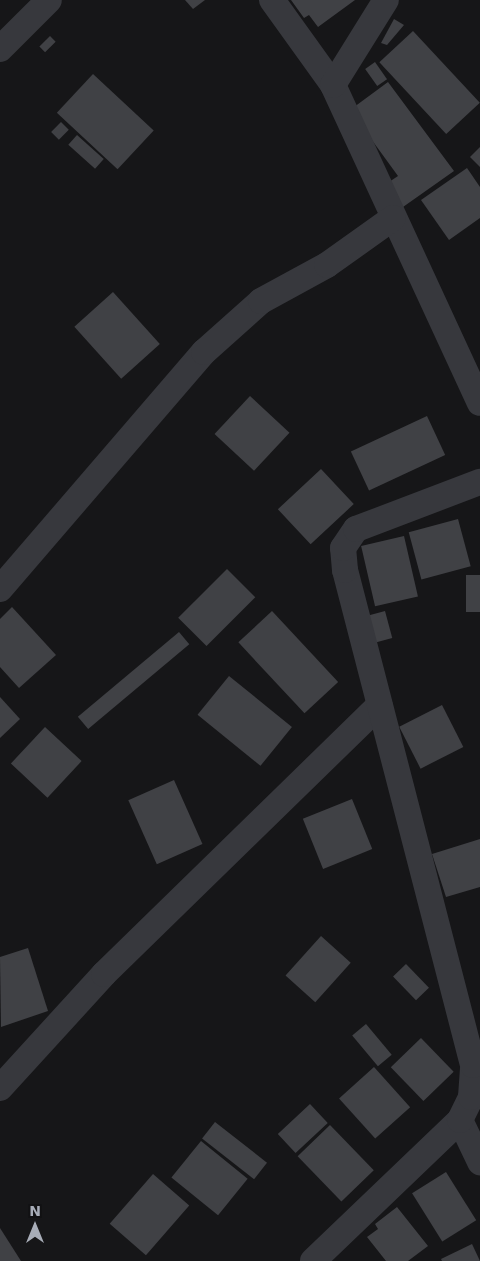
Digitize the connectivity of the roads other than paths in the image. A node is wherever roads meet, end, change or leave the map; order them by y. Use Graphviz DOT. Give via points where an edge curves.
graph roads {
  1 [pos="49,0"];
  2 [pos="272,0"];
  3 [pos="386,0"];
  4 [pos="0,49"];
  5 [pos="333,85"];
  6 [pos="393,218"];
  7 [pos="477,383"];
  8 [pos="480,482"];
  9 [pos="0,589"];
  10 [pos="380,705"];
  11 [pos="0,1088"];
  12 [pos="460,1120"];
  13 [pos="480,1162"];
  14 [pos="312,1261"];
  1 -- 4 [label="street"];
  2 -- 5 [label="street"];
  3 -- 5 [label="street"];
  5 -- 6 [label="street"];
  6 -- 7 [label="street"];
  6 -- 9 [label="street" via="327,265 261,301 204,352"];
  8 -- 10 [label="street" via="356,529 343,548"];
  10 -- 11 [label="street" via="104,974"];
  10 -- 12 [label="street" via="473,1064 471,1096"];
  12 -- 13 [label="street"];
  12 -- 14 [label="street"];
}
